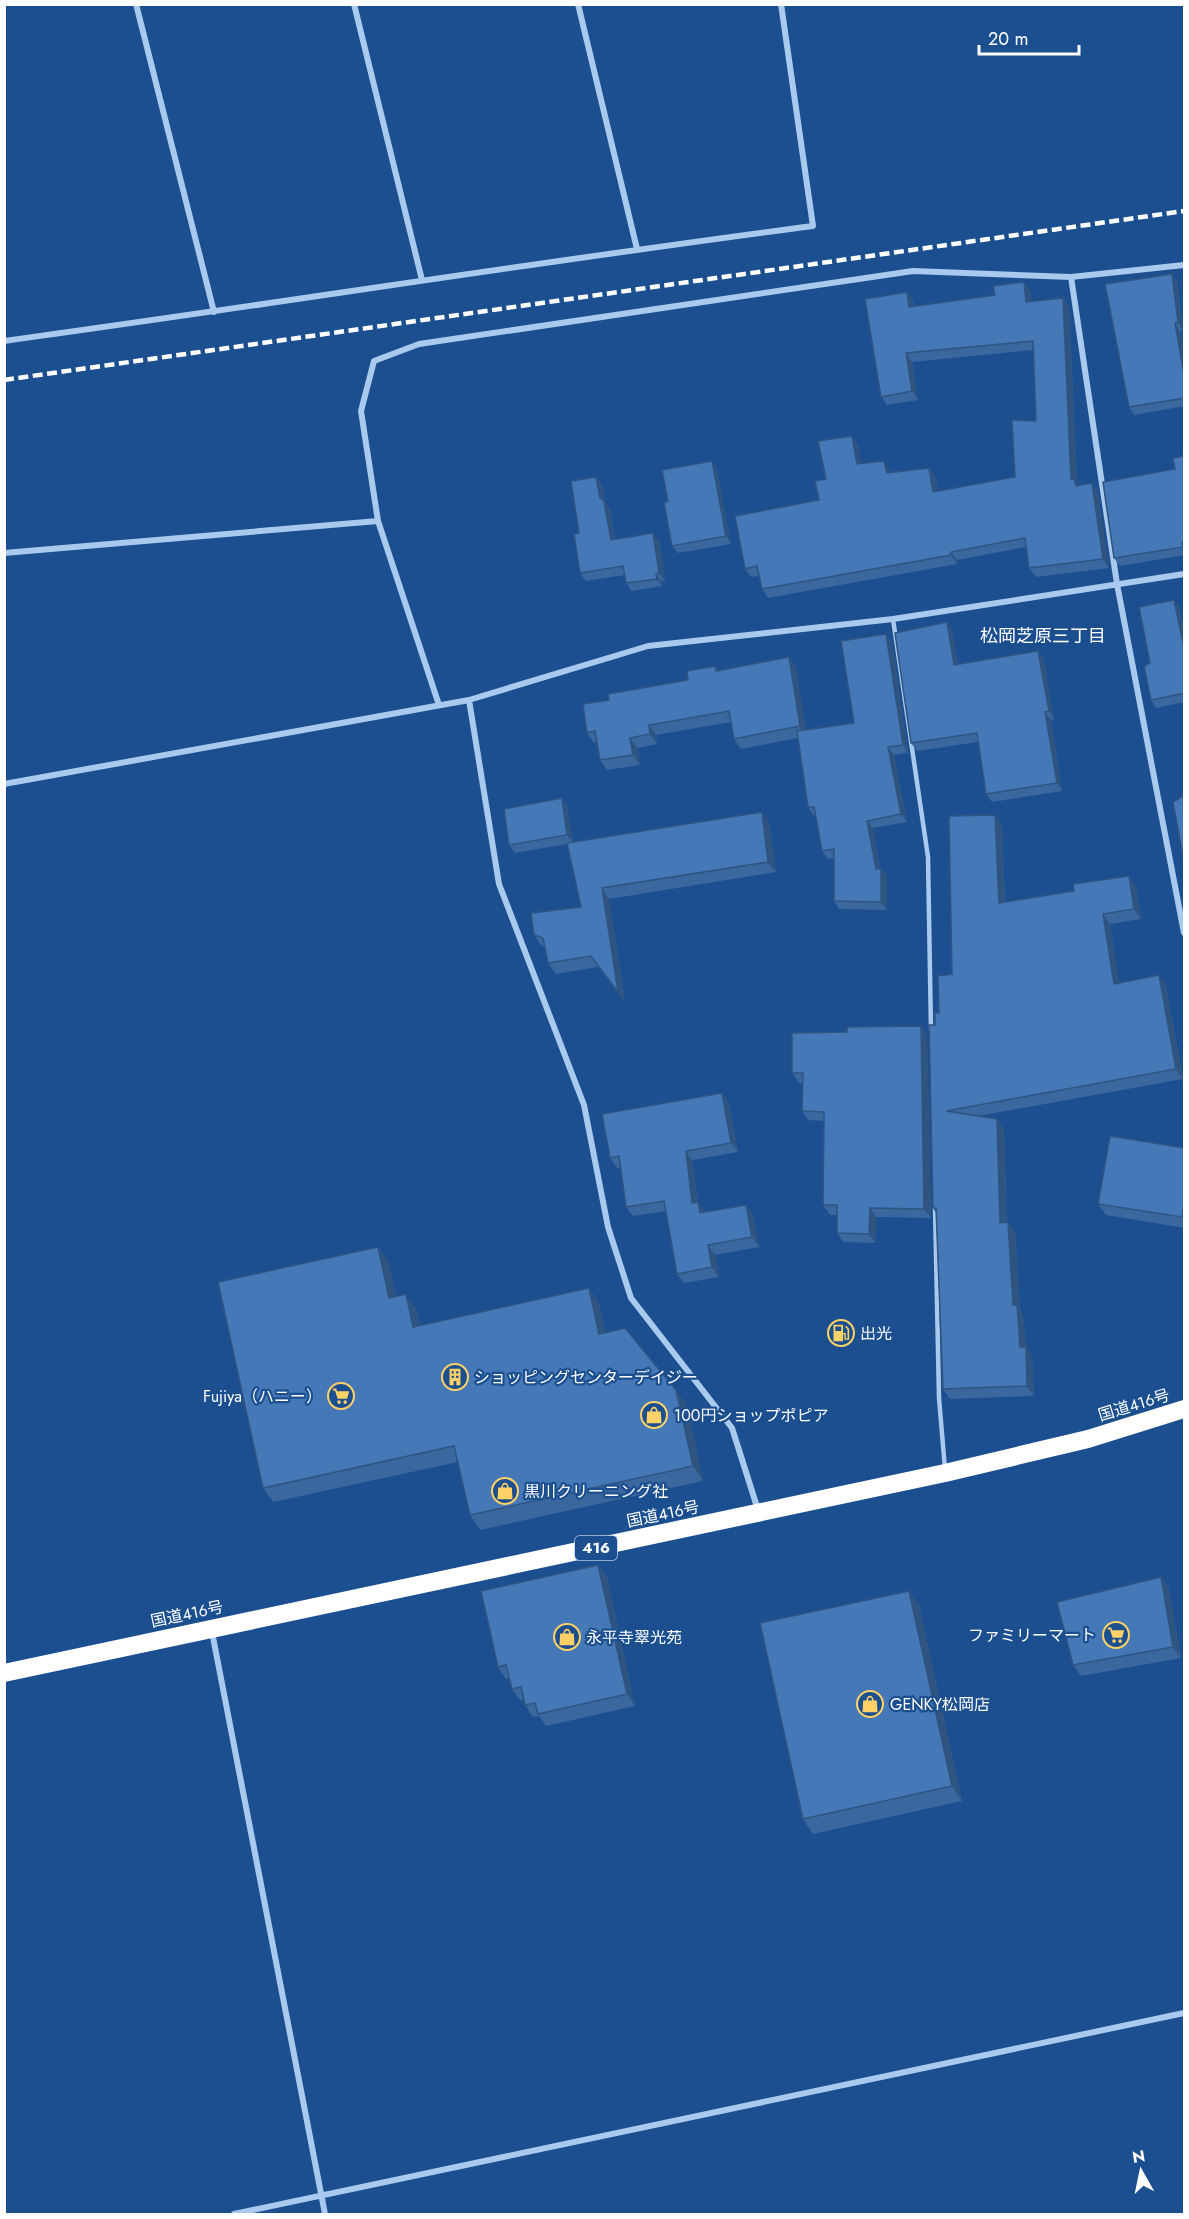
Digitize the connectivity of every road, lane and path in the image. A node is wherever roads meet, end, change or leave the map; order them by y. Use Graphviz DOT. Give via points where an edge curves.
graph roads {
  1 [pos="136,4"];
  2 [pos="354,4"];
  3 [pos="578,4"];
  4 [pos="781,4"];
  5 [pos="637,249"];
  6 [pos="1185,265"];
  7 [pos="1071,277"];
  8 [pos="422,280"];
  9 [pos="214,312"];
  10 [pos="4,341"];
  11 [pos="378,521"];
  12 [pos="4,553"];
  13 [pos="1185,574"];
  14 [pos="1118,584"];
  15 [pos="893,619"];
  16 [pos="469,700"];
  17 [pos="439,705"];
  18 [pos="4,784"];
  19 [pos="1185,933"];
  20 [pos="932,1042"];
  21 [pos="934,1195"];
  22 [pos="1185,1409"];
  23 [pos="945,1473"];
  24 [pos="759,1514"];
  25 [pos="211,1629"];
  26 [pos="4,1673"];
  27 [pos="1185,2013"];
  28 [pos="321,2196"];
  29 [pos="234,2214"];
  30 [pos="326,2214"];
  1 -- 9 [label="street"];
  2 -- 8 [label="street"];
  3 -- 5 [label="street"];
  4 -- 5 [label="street" via="813,226"];
  5 -- 8 [label="street"];
  6 -- 7 [label="street"];
  7 -- 11 [label="street" via="913,271 419,344 374,361 361,411"];
  7 -- 14 [label="street"];
  8 -- 9 [label="street"];
  9 -- 10 [label="street"];
  11 -- 12 [label="street"];
  11 -- 17 [label="street"];
  13 -- 14 [label="street"];
  14 -- 15 [label="street"];
  14 -- 19 [label="street"];
  15 -- 16 [label="street" via="648,646"];
  15 -- 20 [label="lane" via="928,857"];
  16 -- 17 [label="street"];
  16 -- 24 [label="street" via="499,884 584,1105 608,1227 631,1298 732,1428"];
  17 -- 18 [label="street"];
  21 -- 23 [label="lane" via="939,1398"];
  22 -- 23 [label="highway, 国道416号 / 416" via="1088,1439"];
  23 -- 24 [label="highway, 国道416号 / 416"];
  24 -- 25 [label="highway, 国道416号 / 416"];
  25 -- 26 [label="highway, 国道416号 / 416"];
  25 -- 28 [label="street"];
  27 -- 28 [label="street"];
  28 -- 29 [label="street"];
  28 -- 30 [label="street"];
}
